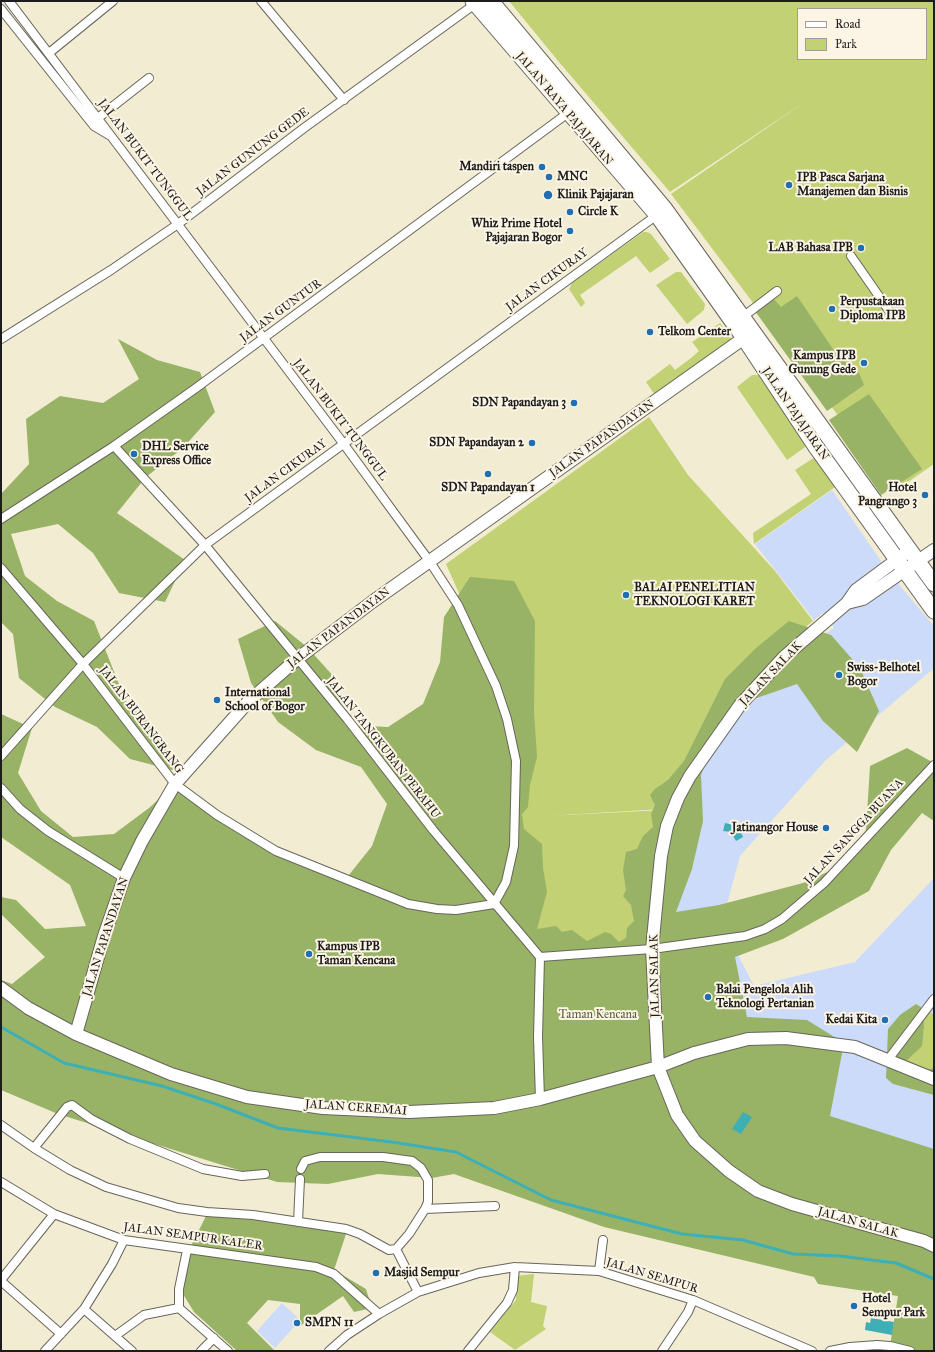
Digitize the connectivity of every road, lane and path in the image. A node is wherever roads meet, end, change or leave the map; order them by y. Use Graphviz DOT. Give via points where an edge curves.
graph roads {
  1 [pos="9,1"];
  2 [pos="113,1"];
  3 [pos="261,1"];
  4 [pos="491,1"];
  5 [pos="474,3"];
  6 [pos="1,9"];
  7 [pos="49,53"];
  8 [pos="149,78"];
  9 [pos="344,100"];
  10 [pos="568,113"];
  11 [pos="98,118"];
  12 [pos="111,136"];
  13 [pos="661,212"];
  14 [pos="178,224"];
  15 [pos="851,256"];
  16 [pos="777,291"];
  17 [pos="892,315"];
  18 [pos="744,316"];
  19 [pos="744,338"];
  20 [pos="1,339"];
  21 [pos="264,339"];
  22 [pos="343,443"];
  23 [pos="114,446"];
  24 [pos="1,519"];
  25 [pos="205,545"];
  26 [pos="934,550"];
  27 [pos="913,555"];
  28 [pos="430,562"];
  29 [pos="900,565"];
  30 [pos="1,568"];
  31 [pos="934,584"];
  32 [pos="934,611"];
  33 [pos="297,659"];
  34 [pos="83,664"];
  35 [pos="1,756"];
  36 [pos="934,765"];
  37 [pos="175,784"];
  38 [pos="1,788"];
  39 [pos="124,878"];
  40 [pos="494,904"];
  41 [pos="652,949"];
  42 [pos="540,957"];
  43 [pos="1,988"];
  44 [pos="934,998"];
  45 [pos="931,1008"];
  46 [pos="76,1034"];
  47 [pos="888,1061"];
  48 [pos="658,1067"];
  49 [pos="934,1079"];
  50 [pos="540,1100"];
  51 [pos="1,1125"];
  52 [pos="34,1148"];
  53 [pos="301,1169"];
  54 [pos="265,1174"];
  55 [pos="300,1179"];
  56 [pos="1,1182"];
  57 [pos="495,1206"];
  58 [pos="425,1210"];
  59 [pos="54,1214"];
  60 [pos="298,1222"];
  61 [pos="124,1240"];
  62 [pos="603,1240"];
  63 [pos="934,1246"];
  64 [pos="396,1249"];
  65 [pos="187,1250"];
  66 [pos="515,1267"];
  67 [pos="599,1271"];
  68 [pos="4,1272"];
  69 [pos="1,1281"];
  70 [pos="418,1292"];
  71 [pos="693,1300"];
  72 [pos="179,1308"];
  73 [pos="84,1309"];
  74 [pos="379,1314"];
  75 [pos="61,1334"];
  76 [pos="115,1336"];
  77 [pos="214,1338"];
  78 [pos="45,1351"];
  79 [pos="132,1351"];
  80 [pos="201,1351"];
  81 [pos="228,1351"];
  82 [pos="329,1351"];
  83 [pos="468,1351"];
  84 [pos="662,1351"];
  85 [pos="812,1351"];
  86 [pos="830,1351"];
  87 [pos="910,1351"];
  1 -- 7 [label="street, JALAN BUKIT TUNGGUL"];
  2 -- 7 [label="street"];
  3 -- 9 [label="street"];
  4 -- 13 [label="highway, JALAN RAYA PAJAJARAN"];
  5 -- 9 [label="street, JALAN GUNUNG GEDE"];
  5 -- 10 [label="highway, JALAN RAYA PAJAJARAN"];
  6 -- 12 [label="street" via="94,126"];
  7 -- 11 [label="street, JALAN BUKIT TUNGGUL"];
  8 -- 11 [label="street"];
  9 -- 14 [label="street, JALAN GUNUNG GEDE"];
  10 -- 13 [label="highway, JALAN RAYA PAJAJARAN"];
  10 -- 21 [label="street, JALAN GUNTUR"];
  11 -- 12 [label="street, JALAN BUKIT TUNGGUL"];
  12 -- 14 [label="street, JALAN BUKIT TUNGGUL"];
  13 -- 18 [label="highway, JALAN PAJAJARAN"];
  13 -- 19 [label="highway, JALAN PAJAJARAN"];
  13 -- 22 [label="street, JALAN CIKURAY"];
  14 -- 20 [label="street, JALAN GUNUNG GEDE" via="111,270"];
  14 -- 21 [label="street, JALAN BUKIT TUNGGUL"];
  15 -- 17 [label="street"];
  16 -- 18 [label="street"];
  18 -- 27 [label="highway, JALAN PAJAJARAN"];
  19 -- 28 [label="street, JALAN PAPANDAYAN"];
  19 -- 29 [label="highway, JALAN PAJAJARAN" via="816,447"];
  21 -- 22 [label="street, JALAN BUKIT TUNGGUL"];
  21 -- 23 [label="street, JALAN GUNTUR"];
  22 -- 25 [label="street, JALAN CIKURAY"];
  22 -- 28 [label="street, JALAN BUKIT TUNGGUL"];
  23 -- 24 [label="street, JALAN GUNTUR"];
  23 -- 25 [label="street, JALAN TANGKUBAN PERAHU"];
  25 -- 33 [label="street, JALAN TANGKUBAN PERAHU"];
  25 -- 34 [label="street, JALAN CIKURAY"];
  26 -- 27 [label="street, JALAN SALAK"];
  27 -- 29 [label="street, JALAN SALAK"];
  27 -- 31 [label="highway, JALAN PAJAJARAN"];
  28 -- 33 [label="street, JALAN PAPANDAYAN"];
  28 -- 40 [label="street, JALAN BUKIT TUNGGUL" via="458,605 496,686 507,719 516,761 514,846 506,882"];
  29 -- 32 [label="highway, JALAN PAJAJARAN"];
  29 -- 41 [label="street, JALAN SALAK" via="863,599 846,603 784,657 740,705 690,776 678,798 661,856"];
  30 -- 34 [label="street, JALAN BURANGRANG"];
  33 -- 37 [label="street, JALAN PAPANDAYAN" via="248,702"];
  33 -- 40 [label="street, JALAN TANGKUBAN PERAHU"];
  34 -- 35 [label="street, JALAN CIKURAY"];
  34 -- 37 [label="street, JALAN BURANGRANG"];
  36 -- 41 [label="street, JALAN SANGGA BUANA" via="824,883 782,919 765,930 745,936"];
  37 -- 39 [label="street, JALAN PAPANDAYAN"];
  37 -- 40 [label="street, JALAN BURANGRANG" via="276,852 408,904 456,910"];
  38 -- 39 [label="street" via="20,810 48,831"];
  39 -- 46 [label="street, JALAN PAPANDAYAN" via="104,936"];
  40 -- 42 [label="street, JALAN TANGKUBAN PERAHU"];
  41 -- 42 [label="street, JALAN SANGGA BUANA"];
  41 -- 48 [label="street, JALAN SALAK"];
  42 -- 50 [label="street"];
  43 -- 46 [label="street, JALAN CEREMAI" via="28,1008"];
  44 -- 45 [label="street"];
  45 -- 47 [label="street"];
  46 -- 50 [label="street, JALAN CEREMAI" via="171,1074 247,1097 323,1108 409,1112 494,1108"];
  47 -- 48 [label="street, JALAN CEREMAI" via="855,1047 786,1038 741,1041 694,1053"];
  47 -- 49 [label="street, JALAN CEREMAI"];
  48 -- 50 [label="street, JALAN CEREMAI"];
  48 -- 63 [label="street, JALAN SALAK" via="677,1115 695,1141 729,1171 758,1191 792,1204"];
  51 -- 52 [label="street"];
  52 -- 54 [label="street" via="67,1107 72,1105 91,1119 130,1139 203,1169 242,1176"];
  52 -- 60 [label="street" via="70,1170 106,1187 146,1200 178,1208"];
  53 -- 58 [label="street" via="305,1161 320,1157 383,1157 412,1161 421,1168 428,1180 428,1202"];
  55 -- 60 [label="street"];
  56 -- 59 [label="street, JALAN SEMPUR KALER"];
  57 -- 58 [label="street"];
  58 -- 64 [label="street"];
  59 -- 61 [label="street, JALAN SEMPUR KALER"];
  59 -- 68 [label="street"];
  60 -- 64 [label="street" via="346,1229 390,1250"];
  61 -- 65 [label="street, JALAN SEMPUR KALER"];
  61 -- 73 [label="street"];
  62 -- 67 [label="street"];
  64 -- 70 [label="street"];
  65 -- 72 [label="street" via="179,1289"];
  65 -- 74 [label="street, JALAN SEMPUR KALER" via="316,1267 334,1274"];
  66 -- 67 [label="street, JALAN SEMPUR"];
  66 -- 70 [label="street, JALAN SEMPUR" via="480,1273"];
  66 -- 83 [label="street" via="513,1290 507,1303"];
  67 -- 71 [label="street, JALAN SEMPUR"];
  68 -- 69 [label="street"];
  69 -- 75 [label="street"];
  70 -- 74 [label="street, JALAN SEMPUR"];
  71 -- 84 [label="street"];
  71 -- 85 [label="street, JALAN SEMPUR"];
  72 -- 76 [label="street" via="144,1315"];
  72 -- 77 [label="street"];
  73 -- 75 [label="street"];
  73 -- 76 [label="street"];
  74 -- 82 [label="street, JALAN SEMPUR"];
  75 -- 78 [label="street"];
  76 -- 79 [label="street"];
  77 -- 80 [label="street"];
  77 -- 81 [label="street"];
  86 -- 87 [label="street" via="850,1347 890,1346"];
}
